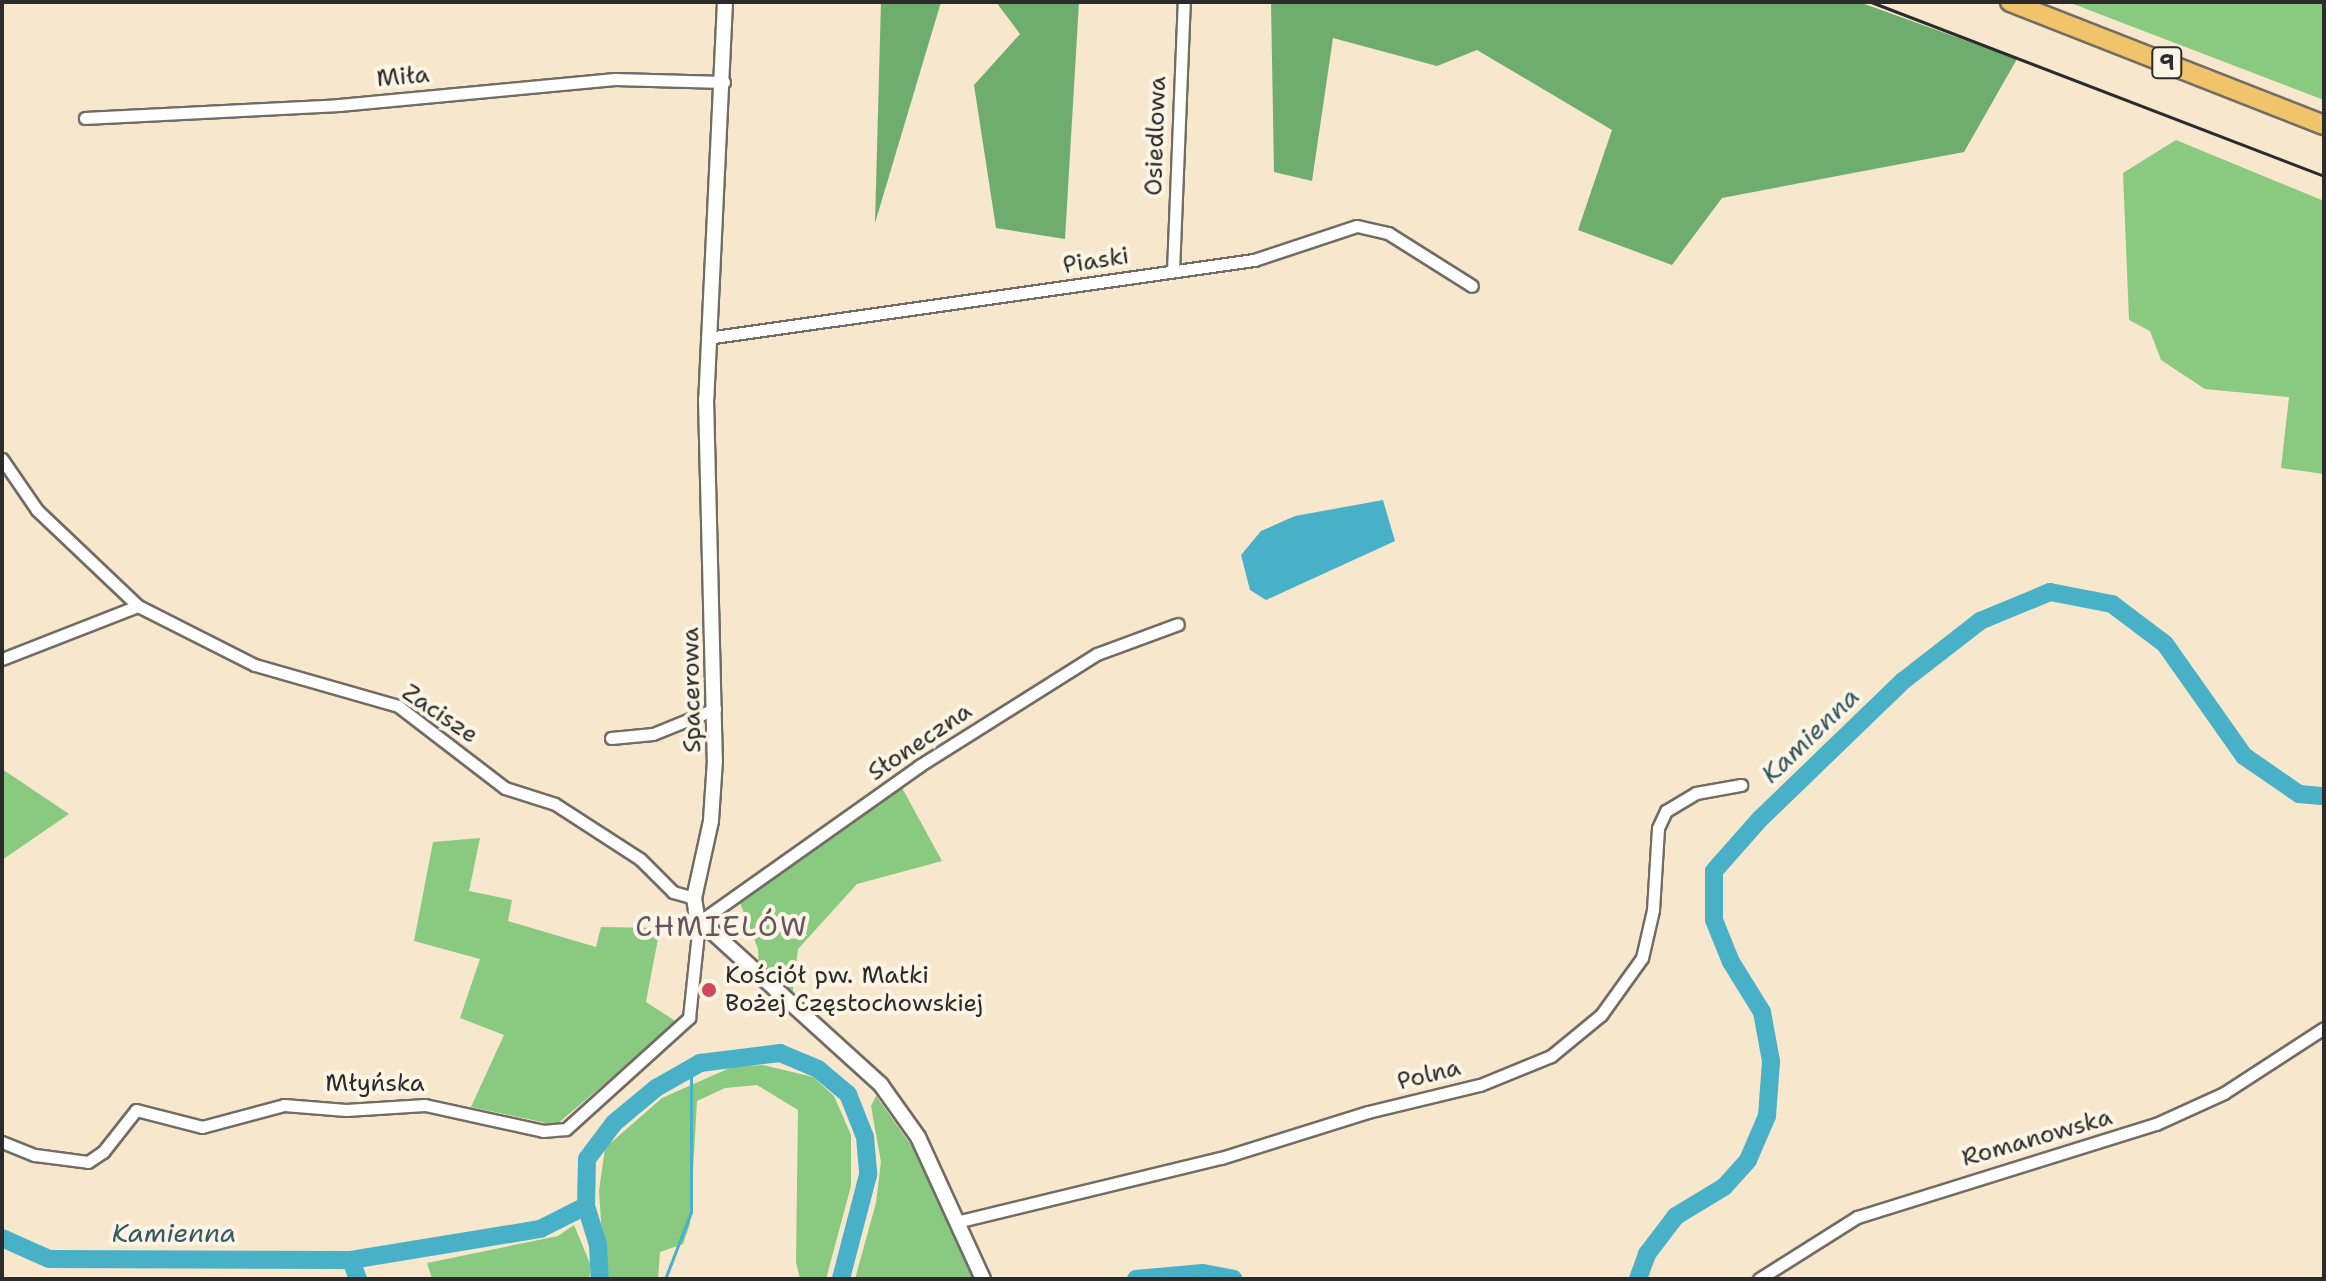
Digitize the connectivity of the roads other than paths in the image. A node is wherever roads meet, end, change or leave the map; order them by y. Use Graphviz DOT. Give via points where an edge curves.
graph roads {
  1 [pos="725,2"];
  2 [pos="1184,2"];
  3 [pos="2010,2"];
  4 [pos="724,82"];
  5 [pos="85,118"];
  6 [pos="2324,125"];
  7 [pos="1173,271"];
  8 [pos="1472,286"];
  9 [pos="707,338"];
  10 [pos="2,459"];
  11 [pos="138,606"];
  12 [pos="1178,624"];
  13 [pos="2,659"];
  14 [pos="715,709"];
  15 [pos="611,738"];
  16 [pos="1741,785"];
  17 [pos="694,898"];
  18 [pos="699,923"];
  19 [pos="2324,1028"];
  20 [pos="2,1142"];
  21 [pos="960,1221"];
  22 [pos="981,1274"];
  23 [pos="1759,1279"];
  1 -- 4 [label="street, Spacerowa"];
  2 -- 7 [label="street, Osiedlowa"];
  3 -- 6 [label="main road, 9"];
  4 -- 5 [label="street, Miła" via="615,79 339,105"];
  4 -- 9 [label="street, Spacerowa"];
  7 -- 8 [label="street, Piaski" via="1254,260 1322,236 1371,227"];
  7 -- 9 [label="street, Piaski"];
  9 -- 14 [label="street, Spacerowa"];
  10 -- 11 [label="street, Zacisze" via="52,526"];
  11 -- 13 [label="street"];
  11 -- 17 [label="street, Zacisze" via="255,665 398,706 505,788 555,804 640,859 673,892"];
  12 -- 18 [label="street, Słoneczna" via="1097,654 919,766"];
  14 -- 15 [label="street" via="653,734"];
  14 -- 17 [label="street, Spacerowa" via="711,821"];
  16 -- 21 [label="street, Polna" via="1696,793 1666,811 1658,828 1653,910 1642,958 1601,1015 1551,1056 1480,1085 1353,1116 1221,1158"];
  17 -- 18 [label="street, Spacerowa"];
  18 -- 20 [label="street, Młyńska" via="689,1018 566,1129 543,1131 425,1105 346,1110 284,1105 202,1127 136,1110 103,1152 88,1162 35,1155"];
  18 -- 21 [label="street" via="881,1085 918,1137"];
  19 -- 23 [label="street, Romanowska" via="2224,1093 2188,1110 2096,1146 1857,1217"];
  21 -- 22 [label="street"];
}
